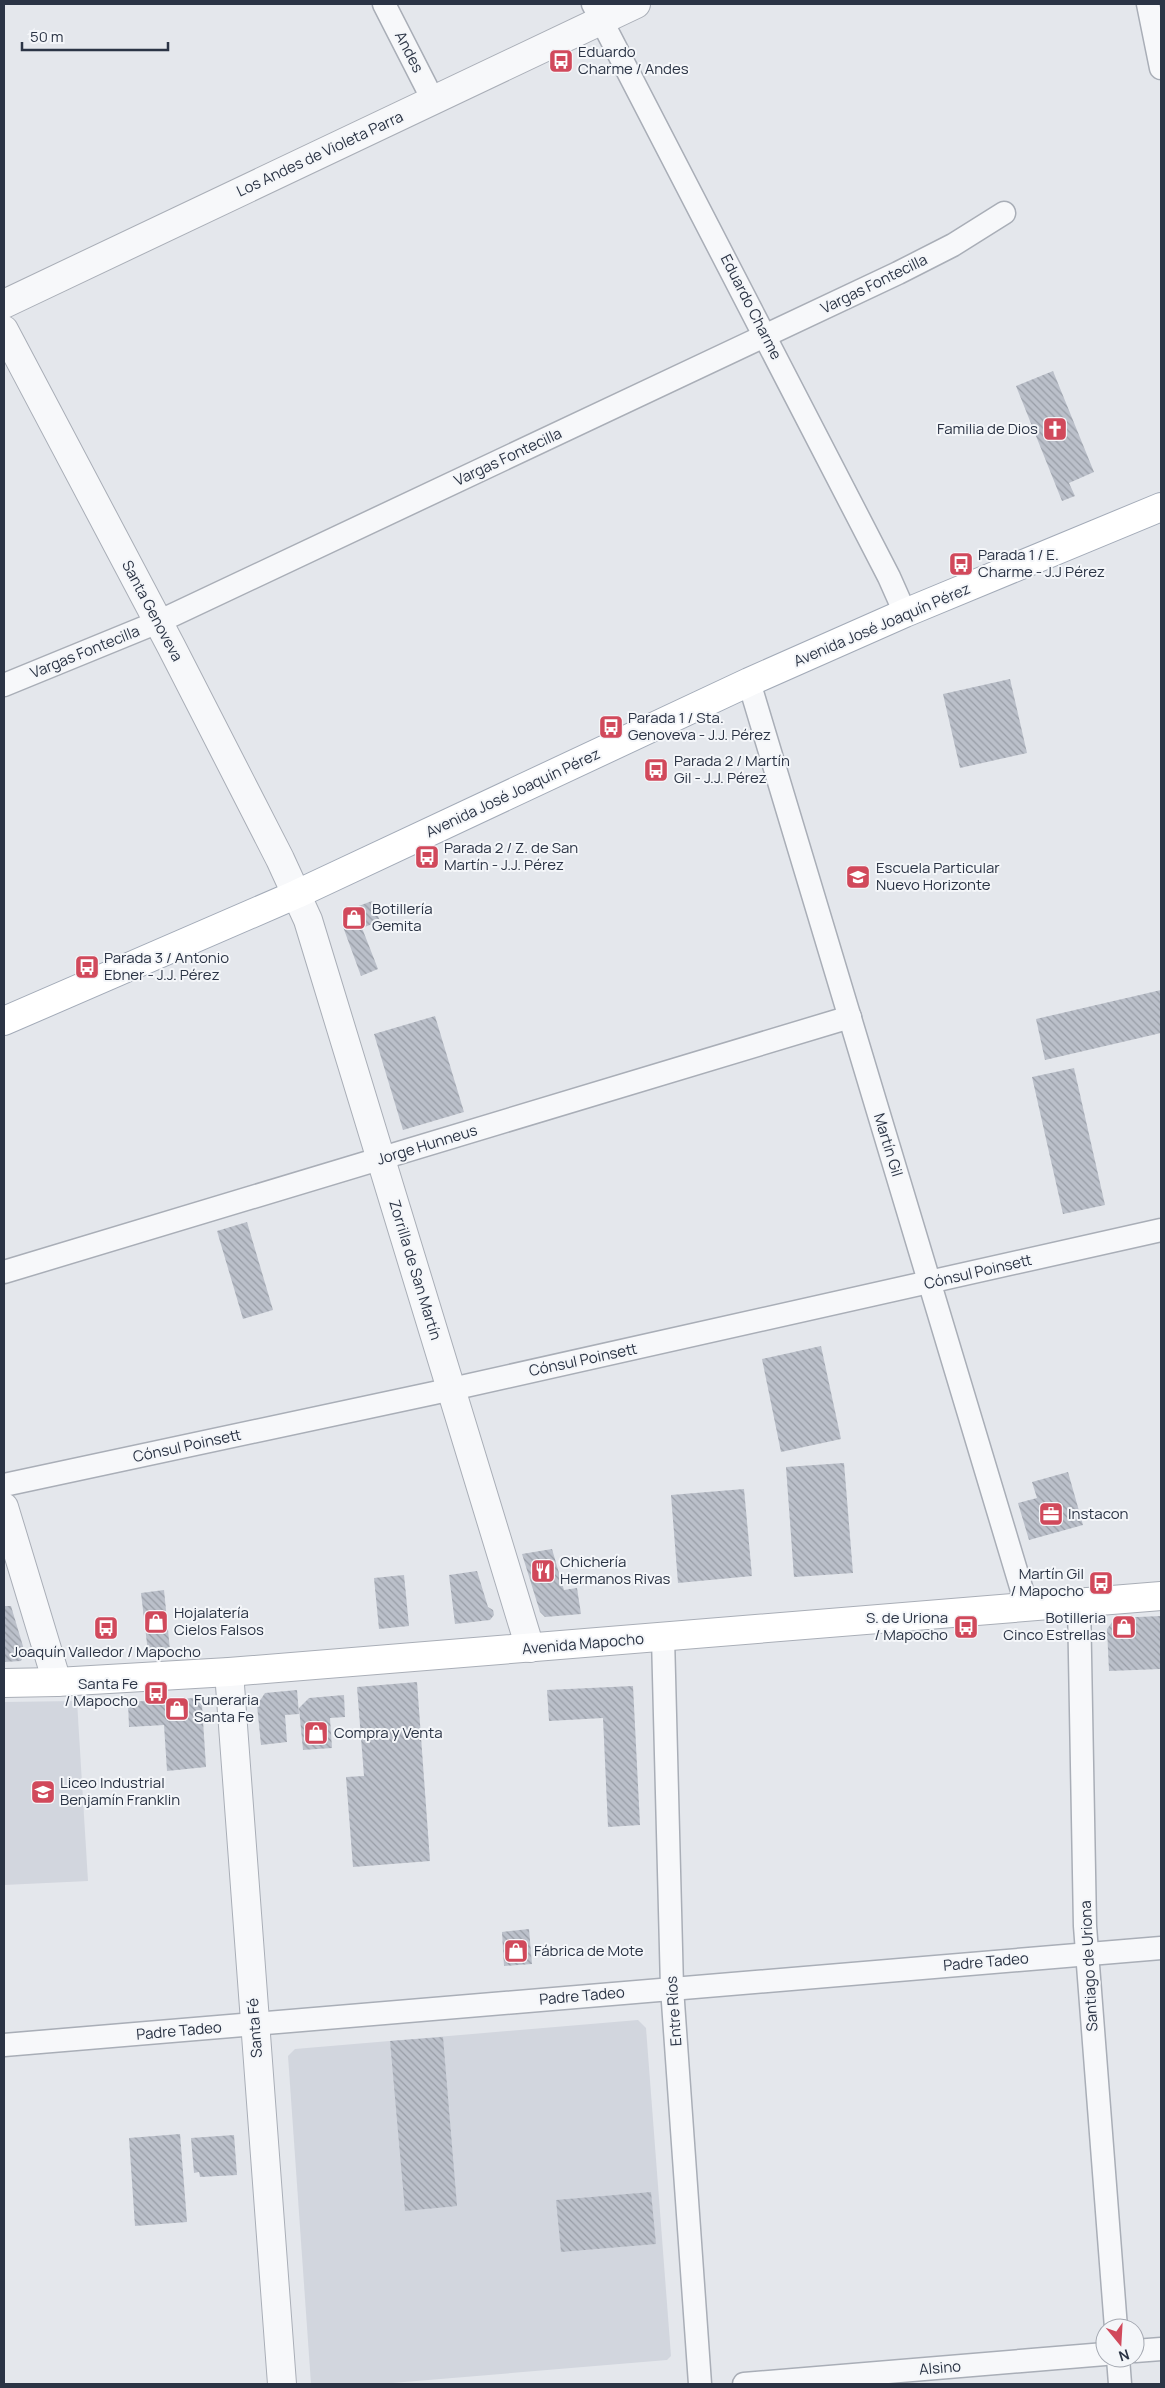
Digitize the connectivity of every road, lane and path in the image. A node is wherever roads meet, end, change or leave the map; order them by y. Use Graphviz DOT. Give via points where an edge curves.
graph roads {
  1 [pos="384,4"];
  2 [pos="636,4"];
  3 [pos="1148,4"];
  4 [pos="597,12"];
  5 [pos="1161,68"];
  6 [pos="433,100"];
  7 [pos="1004,213"];
  8 [pos="4,304"];
  9 [pos="4,330"];
  10 [pos="766,336"];
  11 [pos="1161,507"];
  12 [pos="905,613"];
  13 [pos="158,622"];
  14 [pos="749,682"];
  15 [pos="4,685"];
  16 [pos="297,894"];
  17 [pos="850,1017"];
  18 [pos="4,1021"];
  19 [pos="381,1158"];
  20 [pos="1161,1230"];
  21 [pos="4,1272"];
  22 [pos="930,1283"];
  23 [pos="451,1389"];
  24 [pos="4,1485"];
  25 [pos="4,1507"];
  26 [pos="1161,1596"];
  27 [pos="1079,1602"];
  28 [pos="1027,1607"];
  29 [pos="663,1637"];
  30 [pos="530,1648"];
  31 [pos="229,1672"];
  32 [pos="57,1682"];
  33 [pos="4,1683"];
  34 [pos="1161,1948"];
  35 [pos="1086,1954"];
  36 [pos="672,1988"];
  37 [pos="255,2024"];
  38 [pos="4,2045"];
  39 [pos="1115,2318"];
  40 [pos="1161,2349"];
  41 [pos="1145,2350"];
  42 [pos="1095,2355"];
  43 [pos="1119,2368"];
  44 [pos="282,2384"];
  45 [pos="700,2384"];
  46 [pos="744,2384"];
  47 [pos="1120,2384"];
  1 -- 6 [label="street, Andes"];
  2 -- 4 [label="street, Los Andes de Violeta Parra"];
  3 -- 5 [label="street"];
  4 -- 6 [label="street, Los Andes de Violeta Parra"];
  4 -- 10 [label="street, Eduardo Charme"];
  6 -- 8 [label="street, Los Andes de Violeta Parra"];
  7 -- 10 [label="street, Vargas Fontecilla" via="926,259"];
  9 -- 13 [label="street, Santa Genoveva"];
  10 -- 12 [label="street, Eduardo Charme"];
  10 -- 13 [label="street, Vargas Fontecilla"];
  11 -- 12 [label="main road, Avenida José Joaquín Pérez"];
  12 -- 14 [label="main road, Avenida José Joaquín Pérez"];
  13 -- 15 [label="street, Vargas Fontecilla"];
  13 -- 16 [label="street, Santa Genoveva"];
  14 -- 16 [label="main road, Avenida José Joaquín Pérez"];
  14 -- 17 [label="street, Martín Gil"];
  16 -- 18 [label="main road, Avenida José Joaquín Pérez"];
  16 -- 19 [label="street, Zorrilla de San Martín" via="311,928"];
  17 -- 19 [label="street, Jorge Hunneus"];
  17 -- 22 [label="street, Martín Gil"];
  19 -- 21 [label="street, Jorge Hunneus"];
  19 -- 23 [label="street, Zorrilla de San Martín"];
  20 -- 22 [label="street, Cónsul Poinsett"];
  22 -- 23 [label="street, Cónsul Poinsett"];
  22 -- 28 [label="street, Martín Gil"];
  23 -- 24 [label="street, Cónsul Poinsett"];
  23 -- 30 [label="street, Zorrilla de San Martín"];
  25 -- 32 [label="street"];
  26 -- 27 [label="main road, Avenida Mapocho"];
  27 -- 28 [label="main road, Avenida Mapocho"];
  27 -- 35 [label="street, Santiago de Uriona"];
  28 -- 29 [label="main road, Avenida Mapocho"];
  29 -- 30 [label="main road, Avenida Mapocho"];
  29 -- 36 [label="street, Entre Ríos"];
  30 -- 31 [label="main road, Avenida Mapocho"];
  31 -- 32 [label="main road, Avenida Mapocho"];
  31 -- 37 [label="street, Santa Fé"];
  32 -- 33 [label="main road, Avenida Mapocho"];
  34 -- 35 [label="street, Padre Tadeo"];
  35 -- 36 [label="street, Padre Tadeo"];
  35 -- 39 [label="street, Santiago de Uriona"];
  36 -- 37 [label="street, Padre Tadeo"];
  36 -- 45 [label="street, Entre Ríos"];
  37 -- 38 [label="street, Padre Tadeo"];
  37 -- 44 [label="street, Santa Fé"];
  40 -- 41 [label="street"];
  42 -- 46 [label="street, Alsino"];
  43 -- 47 [label="street"];
}
